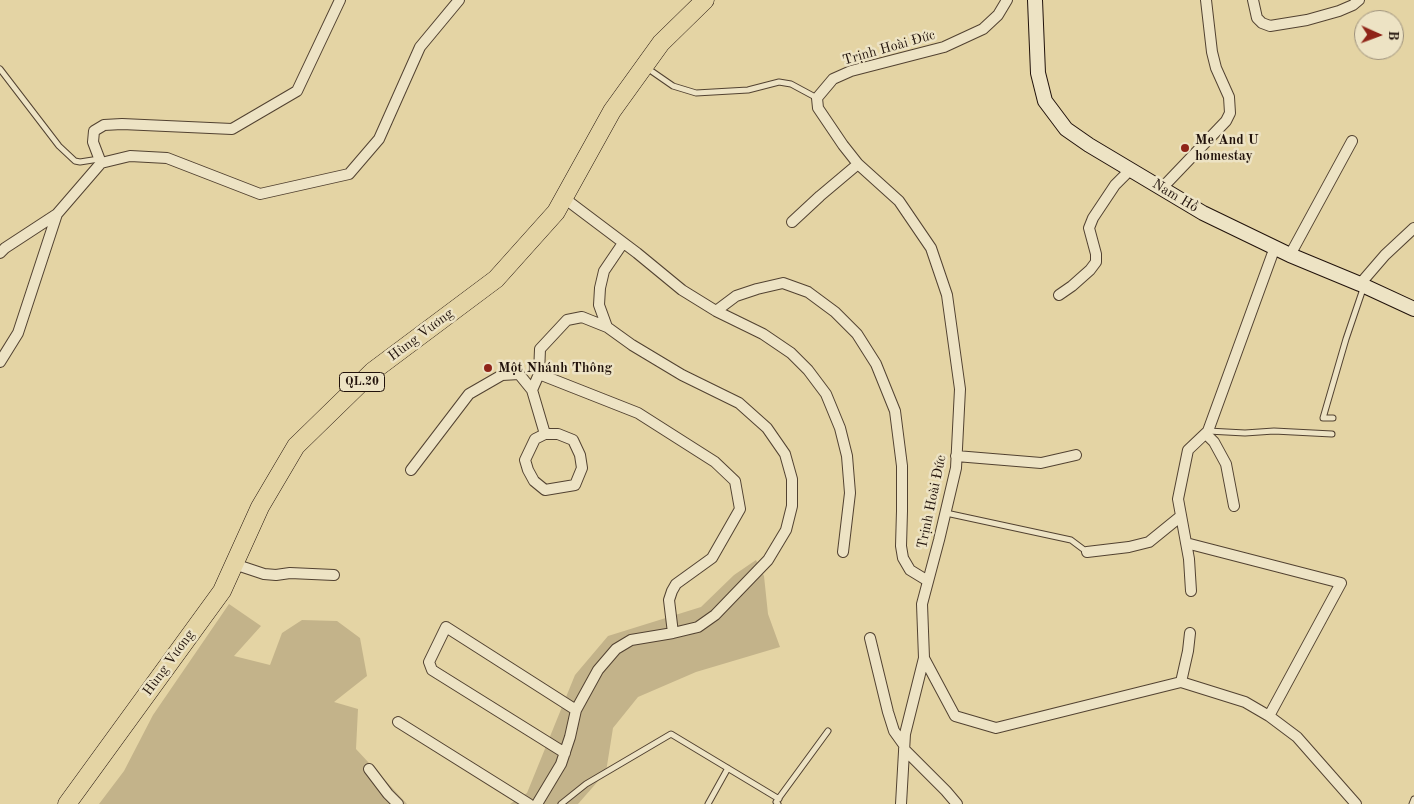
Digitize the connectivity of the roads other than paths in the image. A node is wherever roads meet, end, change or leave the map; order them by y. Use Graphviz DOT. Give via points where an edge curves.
graph roads {
  1 [pos="340,0"];
  2 [pos="459,0"];
  3 [pos="704,0"];
  4 [pos="1007,0"];
  5 [pos="1035,0"];
  6 [pos="1206,0"];
  7 [pos="1253,0"];
  8 [pos="1359,0"];
  9 [pos="644,66"];
  10 [pos="0,70"];
  11 [pos="817,98"];
  12 [pos="1352,141"];
  13 [pos="100,161"];
  14 [pos="858,164"];
  15 [pos="1130,170"];
  16 [pos="1162,188"];
  17 [pos="564,198"];
  18 [pos="57,214"];
  19 [pos="792,222"];
  20 [pos="1414,228"];
  21 [pos="623,243"];
  22 [pos="1274,247"];
  23 [pos="0,253"];
  24 [pos="1290,255"];
  25 [pos="1362,285"];
  26 [pos="1059,295"];
  27 [pos="1414,309"];
  28 [pos="716,311"];
  29 [pos="607,327"];
  30 [pos="0,362"];
  31 [pos="539,374"];
  32 [pos="532,390"];
  33 [pos="1333,418"];
  34 [pos="1207,432"];
  35 [pos="545,434"];
  36 [pos="1332,434"];
  37 [pos="1076,454"];
  38 [pos="956,456"];
  39 [pos="411,470"];
  40 [pos="1234,506"];
  41 [pos="946,513"];
  42 [pos="1182,516"];
  43 [pos="1186,543"];
  44 [pos="842,552"];
  45 [pos="1087,552"];
  46 [pos="234,564"];
  47 [pos="334,575"];
  48 [pos="928,581"];
  49 [pos="1191,591"];
  50 [pos="673,633"];
  51 [pos="1190,634"];
  52 [pos="870,638"];
  53 [pos="924,658"];
  54 [pos="1181,682"];
  55 [pos="576,710"];
  56 [pos="1269,716"];
  57 [pos="398,722"];
  58 [pos="828,731"];
  59 [pos="904,747"];
  60 [pos="565,753"];
  61 [pos="728,768"];
  62 [pos="369,769"];
  63 [pos="1414,799"];
  64 [pos="778,802"];
  65 [pos="67,804"];
  66 [pos="398,804"];
  67 [pos="529,804"];
  68 [pos="537,804"];
  69 [pos="561,804"];
  70 [pos="708,804"];
  71 [pos="901,804"];
  72 [pos="957,804"];
  73 [pos="1356,804"];
  74 [pos="1412,804"];
  1 -- 13 [label="street" via="297,91 232,129 104,126 94,131 93,142"];
  2 -- 13 [label="street" via="420,47 380,139 349,174 260,194 167,158 130,156"];
  3 -- 9 [label="highway, Hùng Vương / QL.20" via="660,43"];
  4 -- 11 [label="street, Trịnh Hoài Đức" via="998,15 983,29 944,47 851,70 833,80"];
  5 -- 15 [label="street, Nam Hồ" via="1038,73 1045,101 1066,129"];
  6 -- 16 [label="street" via="1212,52 1229,97 1230,113"];
  7 -- 8 [label="street" via="1257,18 1270,26 1331,13"];
  9 -- 11 [label="lane" via="673,86 696,93 748,90 779,82 791,84"];
  9 -- 17 [label="highway, Hùng Vương / QL.20" via="612,111"];
  10 -- 13 [label="lane" via="59,146 76,161"];
  11 -- 14 [label="street, Trịnh Hoài Đức" via="822,115"];
  12 -- 24 [label="street"];
  13 -- 18 [label="street"];
  14 -- 19 [label="street"];
  14 -- 38 [label="street, Trịnh Hoài Đức" via="899,201 931,248 947,295 960,389"];
  15 -- 16 [label="street, Nam Hồ"];
  15 -- 26 [label="street" via="1115,185 1089,228 1096,262"];
  16 -- 22 [label="street, Nam Hồ" via="1203,213"];
  17 -- 21 [label="street"];
  17 -- 46 [label="highway, Hùng Vương / QL.20" via="556,212 496,279 373,371 296,446 260,508"];
  18 -- 23 [label="street"];
  18 -- 30 [label="street" via="18,332"];
  20 -- 25 [label="street" via="1385,254"];
  21 -- 28 [label="street" via="682,290"];
  21 -- 29 [label="street" via="604,271 600,288 599,306"];
  22 -- 24 [label="street, Nam Hồ"];
  22 -- 34 [label="street"];
  24 -- 25 [label="street, Nam Hồ"];
  25 -- 27 [label="street, Nam Hồ"];
  25 -- 33 [label="lane" via="1323,418"];
  28 -- 44 [label="street" via="763,334 791,353 826,394 847,456 850,493"];
  28 -- 48 [label="street" via="736,296 783,283 808,292 857,334 876,364 895,411 902,466 903,558 910,570"];
  29 -- 31 [label="street" via="582,317 567,320 540,349"];
  29 -- 50 [label="street" via="682,375 739,403 767,428 786,454 792,479 792,506 786,530 768,560 715,615 698,627"];
  31 -- 32 [label="street"];
  31 -- 50 [label="street" via="638,413 715,462 735,481 740,509 712,558 676,584 672,591 669,600"];
  32 -- 35 [label="street"];
  32 -- 39 [label="street" via="519,374 511,374 502,375 469,394"];
  34 -- 36 [label="lane"];
  34 -- 40 [label="street" via="1226,464"];
  34 -- 42 [label="street" via="1188,450 1178,499"];
  35 -- 35 [label="street" via="558,434 573,440 582,468 575,485 546,490 534,481 525,460 535,438"];
  37 -- 38 [label="street" via="1042,462"];
  38 -- 41 [label="street, Trịnh Hoài Đức"];
  41 -- 45 [label="lane" via="1071,540"];
  41 -- 48 [label="street, Trịnh Hoài Đức"];
  42 -- 43 [label="street"];
  42 -- 45 [label="street" via="1149,542"];
  43 -- 49 [label="street"];
  43 -- 56 [label="street" via="1341,583"];
  46 -- 47 [label="street" via="276,576 290,573"];
  46 -- 65 [label="highway, Hùng Vương / QL.20" via="222,591"];
  48 -- 53 [label="street, Trịnh Hoài Đức" via="922,604"];
  50 -- 55 [label="street" via="631,640 616,649 598,670"];
  51 -- 54 [label="street"];
  52 -- 59 [label="street" via="888,712"];
  53 -- 54 [label="street, Trịnh Hoài Đức" via="955,716 996,728"];
  53 -- 59 [label="street"];
  54 -- 56 [label="street" via="1245,702"];
  55 -- 60 [label="street"];
  55 -- 60 [label="street" via="446,627 429,662 432,670"];
  56 -- 73 [label="street" via="1297,737"];
  57 -- 67 [label="street"];
  58 -- 64 [label="lane"];
  59 -- 71 [label="street"];
  59 -- 72 [label="street"];
  60 -- 68 [label="street"];
  61 -- 64 [label="lane"];
  61 -- 69 [label="lane" via="671,734 586,784"];
  61 -- 70 [label="lane"];
  62 -- 66 [label="street"];
  63 -- 74 [label="lane"];
}
